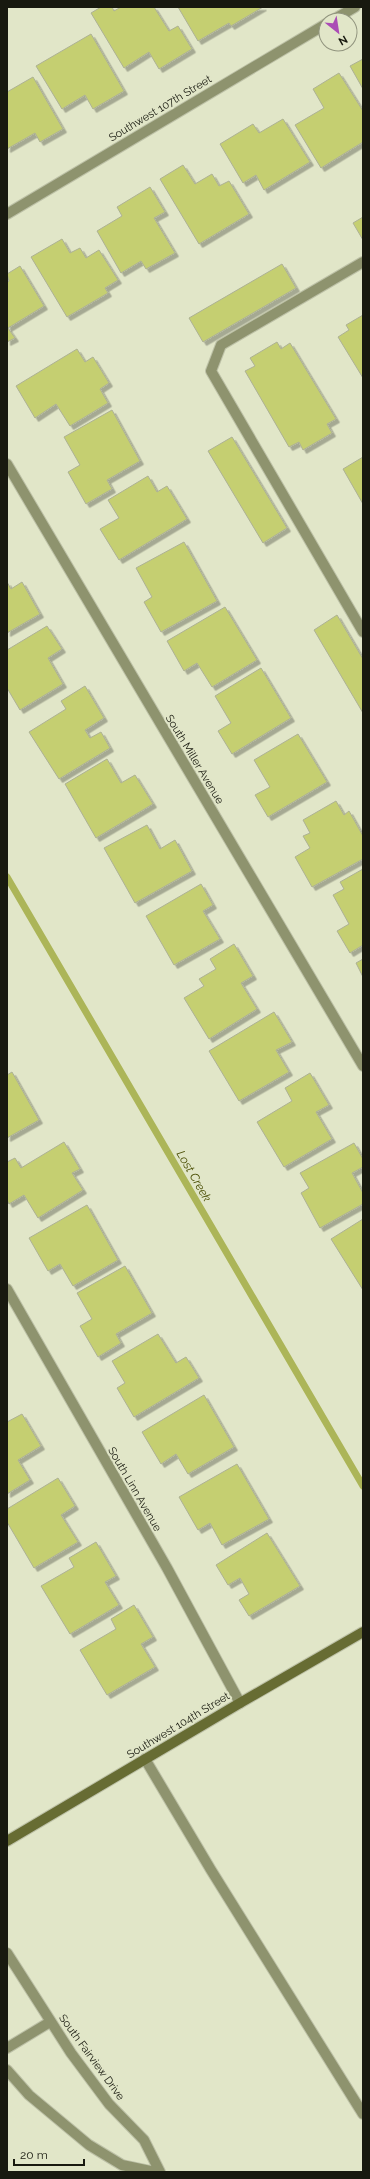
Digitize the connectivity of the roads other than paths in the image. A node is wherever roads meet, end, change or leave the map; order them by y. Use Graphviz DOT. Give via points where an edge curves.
graph roads {
  1 [pos="318,29"];
  2 [pos="7,214"];
  3 [pos="363,262"];
  4 [pos="7,464"];
  5 [pos="363,632"];
  6 [pos="363,1066"];
  7 [pos="7,1289"];
  8 [pos="363,1632"];
  9 [pos="240,1703"];
  10 [pos="145,1759"];
  11 [pos="7,1841"];
  12 [pos="7,1953"];
  13 [pos="50,2022"];
  14 [pos="7,2048"];
  15 [pos="7,2070"];
  16 [pos="363,2114"];
  17 [pos="155,2172"];
  18 [pos="160,2172"];
  1 -- 2 [label="street, Southwest 107th Street"];
  3 -- 5 [label="street" via="222,345 210,371"];
  4 -- 6 [label="street, South Miller Avenue"];
  7 -- 9 [label="street, South Linn Avenue" via="167,1568"];
  8 -- 9 [label="main road, Southwest 104th Street"];
  9 -- 10 [label="main road, Southwest 104th Street"];
  10 -- 11 [label="main road, Southwest 104th Street"];
  10 -- 16 [label="street"];
  12 -- 13 [label="street, South Fairview Drive"];
  13 -- 14 [label="street"];
  13 -- 18 [label="street, South Fairview Drive" via="109,2104 144,2140"];
  15 -- 17 [label="street" via="29,2095 89,2146 122,2165"];
}
